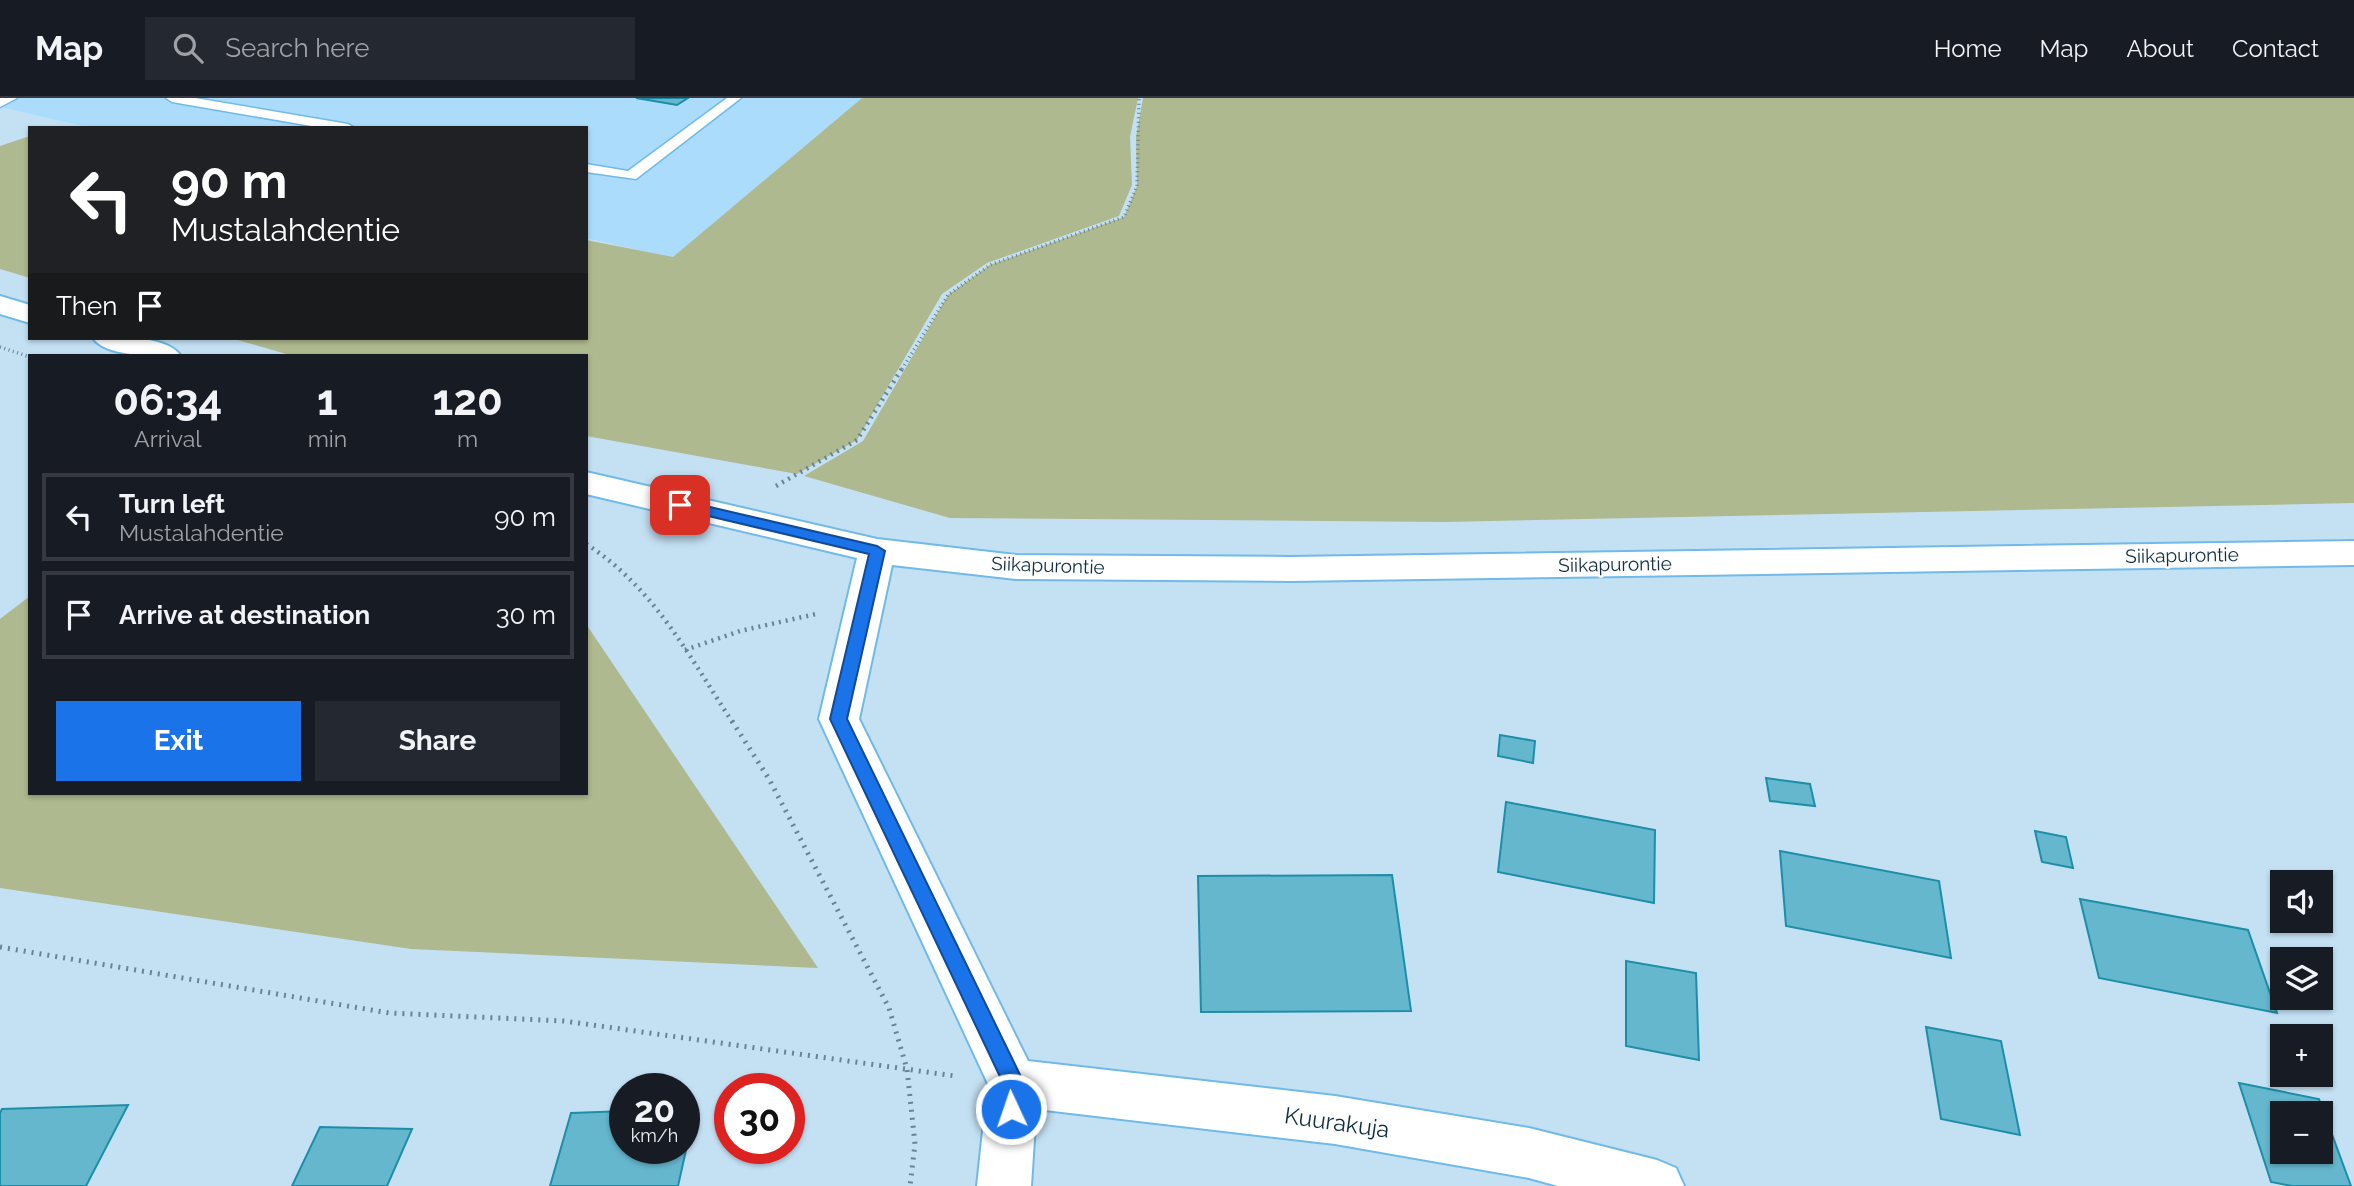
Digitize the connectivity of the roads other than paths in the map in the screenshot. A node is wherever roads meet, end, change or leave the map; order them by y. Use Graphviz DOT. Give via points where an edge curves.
graph roads {
  1 [pos="11,98"];
  2 [pos="172,98"];
  3 [pos="735,98"];
  4 [pos="0,103"];
  5 [pos="336,126"];
  6 [pos="588,168"];
  7 [pos="0,305"];
  8 [pos="28,313"];
  9 [pos="115,340"];
  10 [pos="162,354"];
  11 [pos="588,483"];
  12 [pos="877,551"];
  13 [pos="2354,553"];
  14 [pos="1013,1083"];
  15 [pos="1004,1186"];
  16 [pos="1657,1186"];
  1 -- 4 [label="lane"];
  2 -- 5 [label="lane"];
  3 -- 6 [label="lane" via="631,176"];
  7 -- 8 [label="street"];
  9 -- 10 [label="street"];
  11 -- 12 [label="street, Siikapurontie"];
  12 -- 13 [label="street, Siikapurontie" via="1016,567 1290,569"];
  12 -- 14 [label="street" via="839,719"];
  14 -- 15 [label="street"];
  14 -- 16 [label="street, Kuurakuja" via="1335,1120 1529,1153"];
}
